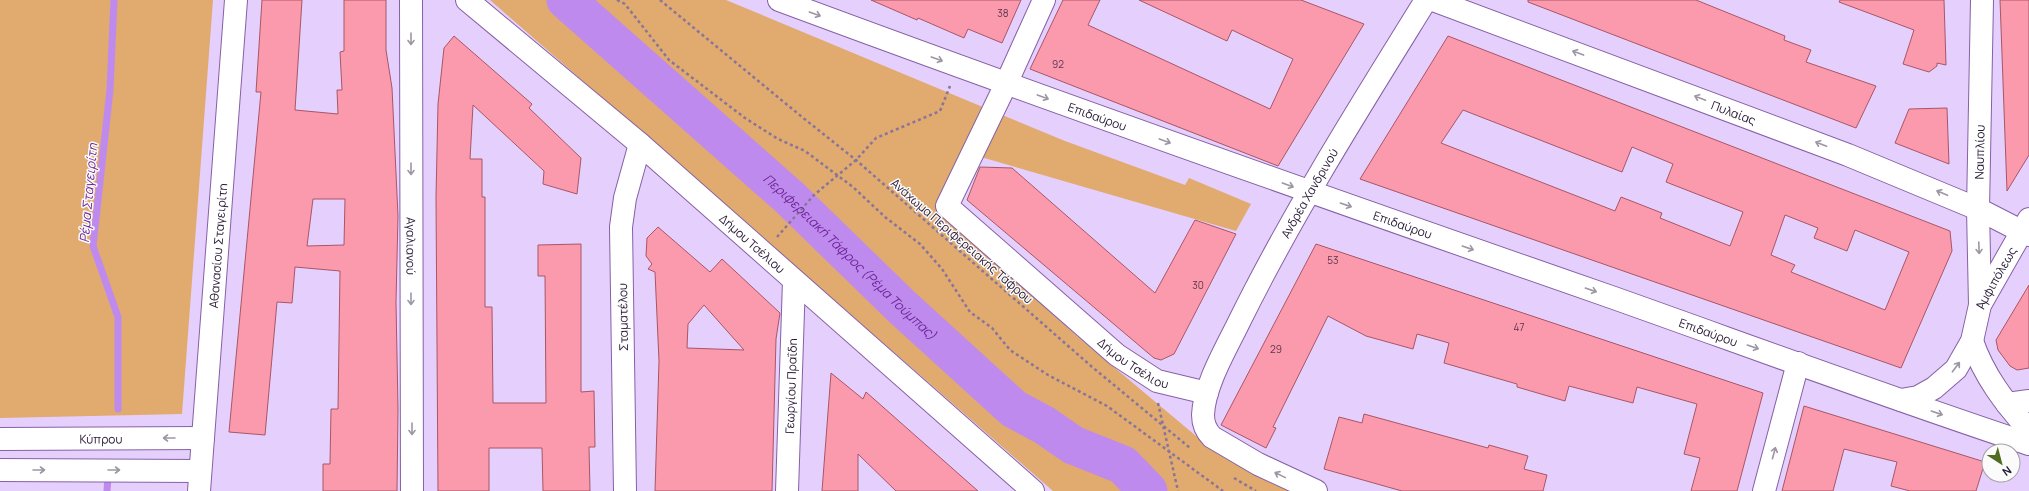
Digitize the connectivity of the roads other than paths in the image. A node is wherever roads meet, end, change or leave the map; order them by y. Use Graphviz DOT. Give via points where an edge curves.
graph roads {
  1 [pos="236,0"];
  2 [pos="411,0"];
  3 [pos="467,0"];
  4 [pos="779,0"];
  5 [pos="1044,0"];
  6 [pos="1426,0"];
  7 [pos="1433,0"];
  8 [pos="1982,0"];
  9 [pos="1006,84"];
  10 [pos="640,144"];
  11 [pos="1309,192"];
  12 [pos="1978,209"];
  13 [pos="2027,228"];
  14 [pos="794,281"];
  15 [pos="1980,305"];
  16 [pos="1972,341"];
  17 [pos="1798,362"];
  18 [pos="1208,393"];
  19 [pos="1900,400"];
  20 [pos="2029,401"];
  21 [pos="2007,404"];
  22 [pos="2029,430"];
  23 [pos="203,438"];
  24 [pos="0,439"];
  25 [pos="2029,444"];
  26 [pos="0,470"];
  27 [pos="200,481"];
  28 [pos="412,491"];
  29 [pos="625,491"];
  30 [pos="787,491"];
  31 [pos="1033,491"];
  32 [pos="1316,491"];
  33 [pos="1764,491"];
  1 -- 23 [label="street, Αθανασίου Σταγειρίτη"];
  2 -- 28 [label="street, Αγαλιανού, one-way"];
  3 -- 10 [label="street, Δήμου Τσέλιου"];
  4 -- 9 [label="street, Επιδαύρου, one-way"];
  5 -- 9 [label="street"];
  6 -- 11 [label="street, Ανδρέα Χανδρινού"];
  12 -- 7 [label="street, Πυλαίας, one-way" via="1848,154"];
  8 -- 12 [label="street, Ναυπλίου"];
  9 -- 11 [label="street, Επιδαύρου, one-way"];
  9 -- 18 [label="street, Δήμου Τσέλιου" via="947,206 1117,354 1157,381"];
  10 -- 14 [label="street, Δήμου Τσέλιου"];
  10 -- 29 [label="street, Σταματέλου" via="625,198 621,227"];
  11 -- 17 [label="street, Επιδαύρου, one-way"];
  11 -- 18 [label="street, Ανδρέα Χανδρινού" via="1253,294"];
  12 -- 13 [label="street, Πυλαίας"];
  12 -- 15 [label="street, Ναυπλίου, one-way"];
  13 -- 15 [label="street, Αμφιπόλεως"];
  14 -- 30 [label="street, Γεωργίου Πραΐδη"];
  14 -- 31 [label="street, Δήμου Τσέλιου"];
  15 -- 16 [label="street, Αμφιπόλεως"];
  19 -- 16 [label="street, Αμφιπόλεως, one-way" via="1918,397 1941,383 1956,369"];
  16 -- 21 [label="street" via="1985,373"];
  17 -- 19 [label="street, Επιδαύρου"];
  33 -- 17 [label="street, one-way"];
  32 -- 18 [label="street, one-way" via="1258,464 1212,437 1207,431 1203,414"];
  19 -- 25 [label="street, Επιδαύρου, one-way"];
  20 -- 21 [label="street"];
  21 -- 22 [label="street"];
  23 -- 24 [label="street, Κύπρου, one-way"];
  23 -- 27 [label="street, Αθανασίου Σταγειρίτη"];
  26 -- 27 [label="street, one-way" via="140,469"];
}
